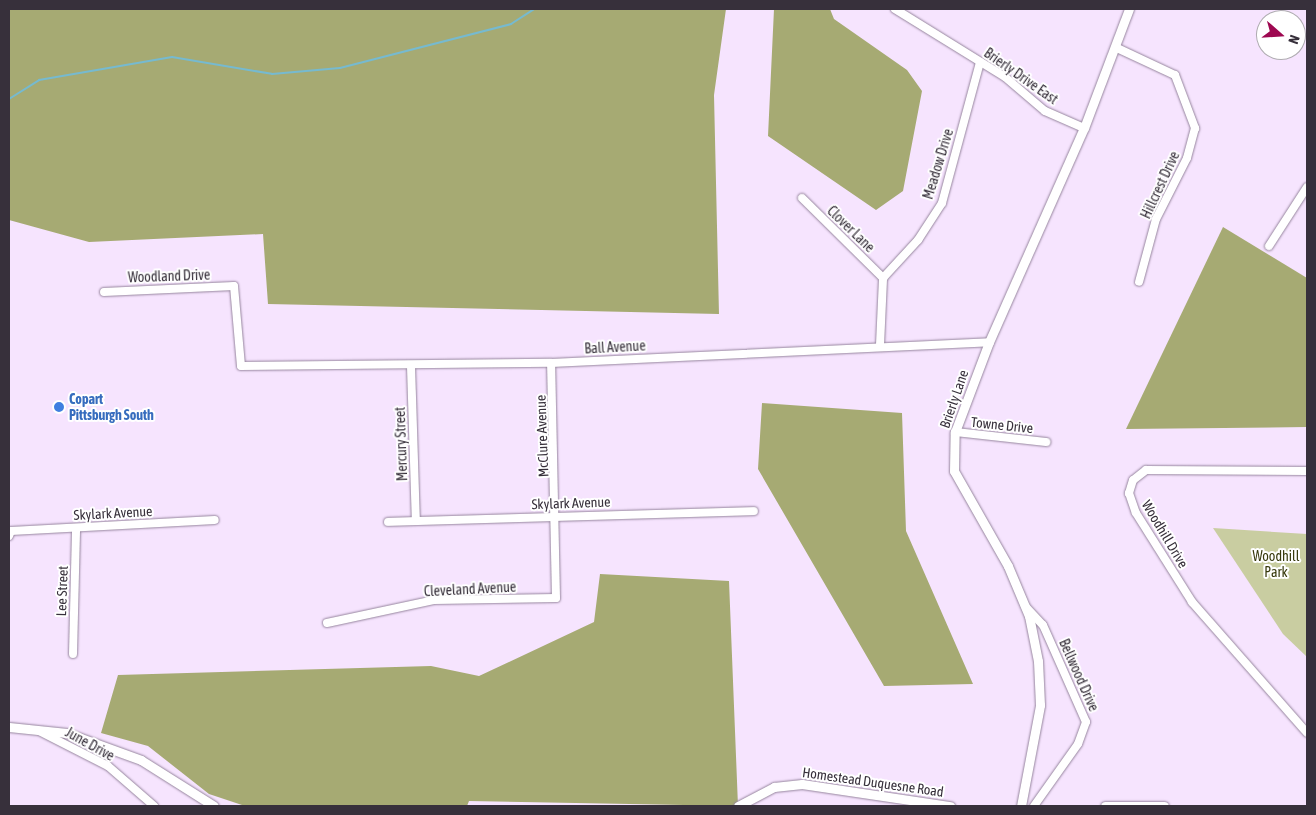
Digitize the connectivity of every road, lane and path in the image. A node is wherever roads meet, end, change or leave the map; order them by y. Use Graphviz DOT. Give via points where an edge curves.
graph roads {
  1 [pos="894,9"];
  2 [pos="1128,9"];
  3 [pos="1117,48"];
  4 [pos="980,62"];
  5 [pos="1084,128"];
  6 [pos="1307,187"];
  7 [pos="802,198"];
  8 [pos="1269,246"];
  9 [pos="882,278"];
  10 [pos="1139,282"];
  11 [pos="104,292"];
  12 [pos="989,342"];
  13 [pos="880,346"];
  14 [pos="551,363"];
  15 [pos="241,366"];
  16 [pos="411,366"];
  17 [pos="955,432"];
  18 [pos="1046,442"];
  19 [pos="1307,472"];
  20 [pos="754,511"];
  21 [pos="557,515"];
  22 [pos="215,520"];
  23 [pos="416,521"];
  24 [pos="388,522"];
  25 [pos="76,528"];
  26 [pos="10,533"];
  27 [pos="556,598"];
  28 [pos="1025,606"];
  29 [pos="327,623"];
  30 [pos="73,654"];
  31 [pos="9,727"];
  32 [pos="34,728"];
  33 [pos="1307,733"];
  34 [pos="154,806"];
  35 [pos="214,806"];
  36 [pos="738,806"];
  37 [pos="950,806"];
  38 [pos="1021,806"];
  39 [pos="1034,806"];
  40 [pos="1105,806"];
  41 [pos="1164,806"];
  1 -- 4 [label="street, Brierly Drive East"];
  2 -- 3 [label="street, Brierly Lane"];
  3 -- 5 [label="street, Brierly Lane"];
  3 -- 10 [label="street, Hillcrest Drive" via="1175,74 1195,128 1187,158 1156,219"];
  4 -- 5 [label="street, Brierly Drive East" via="1044,111"];
  4 -- 9 [label="street, Meadow Drive" via="942,202 918,240"];
  5 -- 12 [label="street, Brierly Lane"];
  6 -- 8 [label="street"];
  7 -- 9 [label="street, Clover Lane"];
  9 -- 13 [label="street"];
  11 -- 15 [label="street, Woodland Drive" via="234,286"];
  12 -- 13 [label="street, Ball Avenue"];
  12 -- 17 [label="street, Brierly Lane"];
  13 -- 14 [label="street, Ball Avenue"];
  14 -- 16 [label="street, Ball Avenue"];
  14 -- 21 [label="street, McClure Avenue"];
  15 -- 16 [label="street, Ball Avenue"];
  16 -- 23 [label="street, Mercury Street"];
  17 -- 18 [label="street, Towne Drive"];
  17 -- 28 [label="street, Brierly Lane" via="954,471 961,490 1008,566"];
  19 -- 33 [label="street, Woodhill Drive" via="1146,470 1133,480 1129,493 1136,513 1192,602"];
  20 -- 21 [label="street, Skylark Avenue"];
  21 -- 23 [label="street, Skylark Avenue"];
  21 -- 27 [label="street, McClure Avenue"];
  22 -- 25 [label="street, Skylark Avenue"];
  23 -- 24 [label="street, Skylark Avenue"];
  25 -- 26 [label="street, Skylark Avenue"];
  25 -- 30 [label="street, Lee Street"];
  27 -- 29 [label="street, Cleveland Avenue" via="434,600"];
  28 -- 38 [label="street, Brierly Lane" via="1038,661 1040,705"];
  28 -- 39 [label="street, Bellwood Drive" via="1043,625 1086,722 1078,744"];
  31 -- 32 [label="street"];
  32 -- 34 [label="street, June Drive" via="108,766"];
  32 -- 35 [label="street" via="67,733 141,760"];
  36 -- 37 [label="street, Homestead Duquesne Road" via="774,787 802,784"];
  40 -- 41 [label="street"];
}
